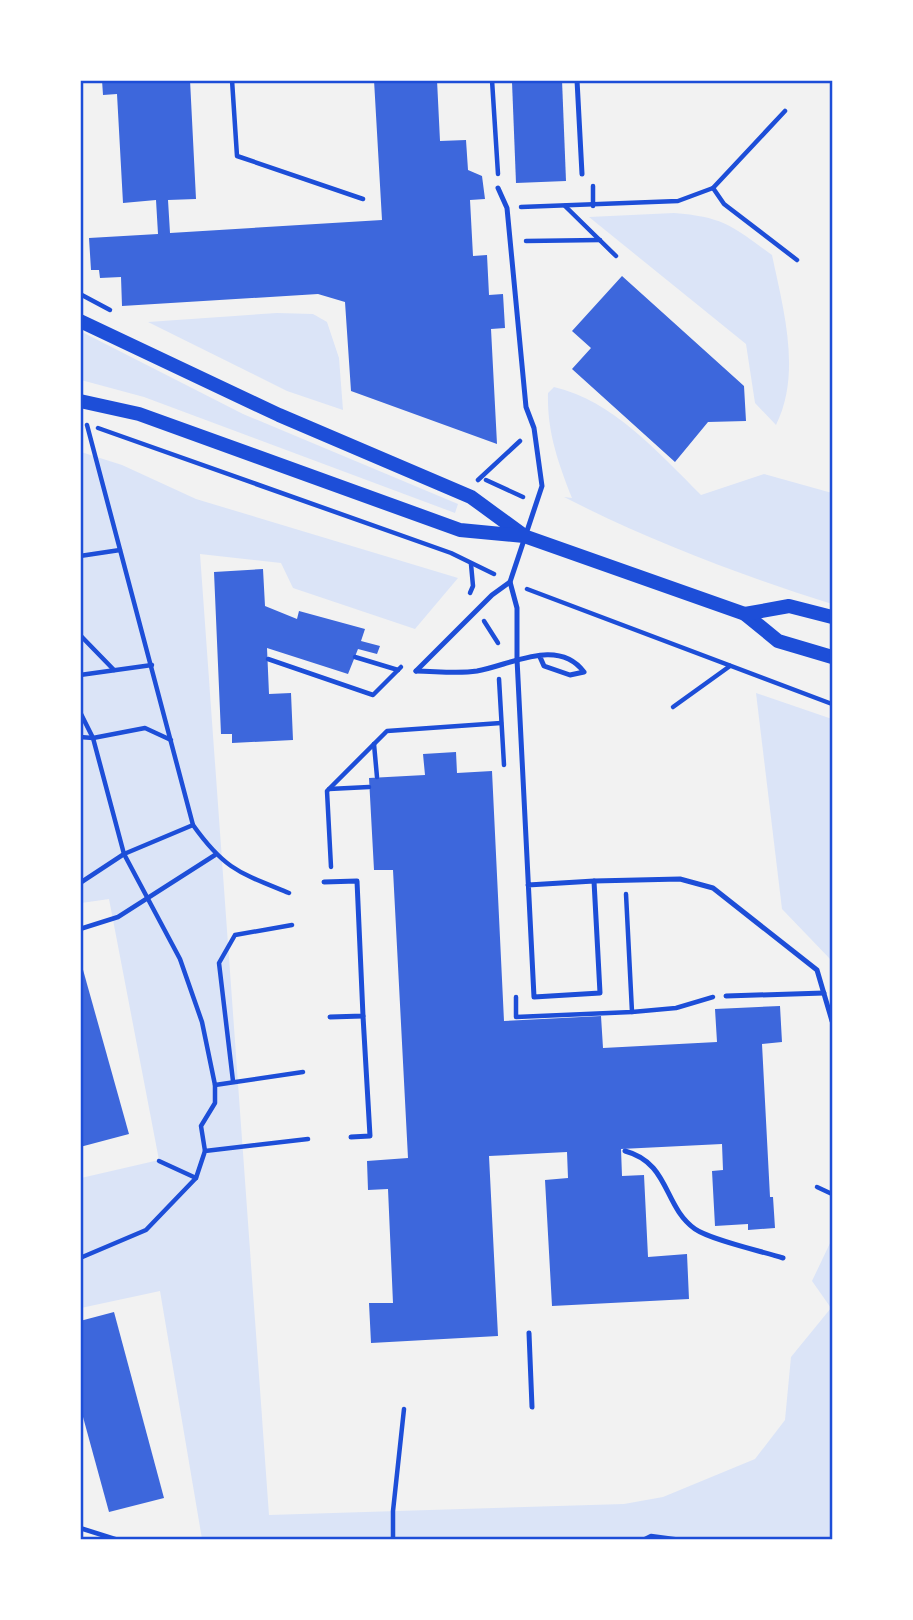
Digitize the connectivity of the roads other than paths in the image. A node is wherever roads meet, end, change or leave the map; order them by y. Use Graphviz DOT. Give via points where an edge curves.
graph roads {
  1 [pos="577,80"];
  2 [pos="582,174"];
  3 [pos="498,188"];
  4 [pos="80,321"];
  5 [pos="80,401"];
  6 [pos="524,536"];
  7 [pos="510,582"];
  8 [pos="745,614"];
  9 [pos="832,617"];
  10 [pos="540,657"];
  11 [pos="832,657"];
  12 [pos="517,659"];
  13 [pos="594,881"];
  14 [pos="324,882"];
  15 [pos="528,885"];
  16 [pos="824,993"];
  17 [pos="726,996"];
  18 [pos="363,1016"];
  19 [pos="330,1017"];
  20 [pos="832,1021"];
  21 [pos="351,1137"];
  22 [pos="625,1151"];
  23 [pos="783,1258"];
  24 [pos="528,1334"];
  25 [pos="531,1407"];
  1 -- 2 [label="lane"];
  3 -- 6 [label="lane" via="507,208 526,407 534,428 542,486"];
  4 -- 6 [label="main road" via="279,415 471,497"];
  5 -- 6 [label="main road" via="139,414 460,530"];
  6 -- 7 [label="lane"];
  6 -- 8 [label="main road"];
  7 -- 12 [label="lane" via="517,608"];
  7 -- 12 [label="lane" via="416,671 473,672"];
  8 -- 9 [label="main road" via="789,606"];
  8 -- 11 [label="main road" via="778,641"];
  10 -- 10 [label="lane" via="544,666 570,676 584,672 576,662 553,654"];
  10 -- 12 [label="lane"];
  12 -- 15 [label="lane"];
  13 -- 15 [label="lane"];
  13 -- 15 [label="lane" via="600,993 534,997"];
  13 -- 16 [label="lane" via="680,879 713,888 817,970"];
  14 -- 18 [label="lane" via="357,881"];
  16 -- 17 [label="lane"];
  16 -- 20 [label="lane"];
  18 -- 19 [label="lane"];
  18 -- 21 [label="lane" via="370,1136"];
  22 -- 23 [label="lane" via="640,1155 663,1179 677,1213 696,1230"];
  24 -- 25 [label="lane"];
}
